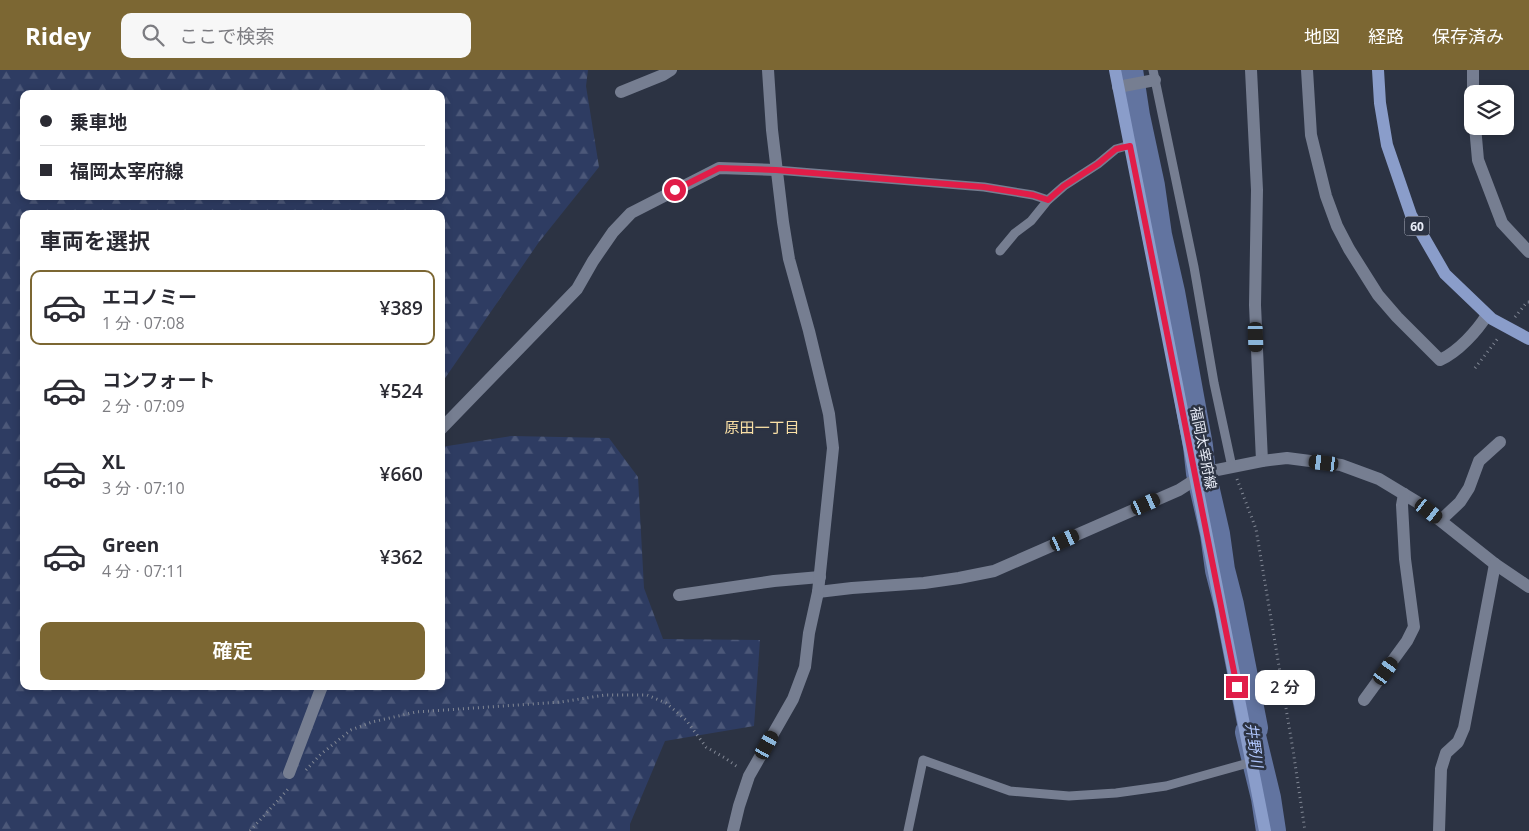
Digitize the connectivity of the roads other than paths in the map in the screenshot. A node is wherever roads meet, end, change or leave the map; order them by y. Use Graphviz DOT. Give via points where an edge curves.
graph roads {
  1 [pos="671,70"];
  2 [pos="768,70"];
  3 [pos="1115,70"];
  4 [pos="1251,70"];
  5 [pos="1307,70"];
  6 [pos="1378,70"];
  7 [pos="1473,70"];
  8 [pos="1154,75"];
  9 [pos="1473,85"];
  10 [pos="1121,87"];
  11 [pos="621,92"];
  12 [pos="1476,135"];
  13 [pos="1130,146"];
  14 [pos="776,170"];
  15 [pos="1048,200"];
  16 [pos="1000,251"];
  17 [pos="1529,252"];
  18 [pos="1487,315"];
  19 [pos="1529,339"];
  20 [pos="445,425"];
  21 [pos="1500,442"];
  22 [pos="1262,461"];
  23 [pos="1232,467"];
  24 [pos="1195,480"];
  25 [pos="1404,494"];
  26 [pos="1441,520"];
  27 [pos="1495,564"];
  28 [pos="820,577"];
  29 [pos="1529,587"];
  30 [pos="818,592"];
  31 [pos="679,595"];
  32 [pos="321,690"];
  33 [pos="1364,700"];
  34 [pos="1252,762"];
  35 [pos="294,777"];
  36 [pos="733,831"];
  37 [pos="908,831"];
  38 [pos="1265,831"];
  39 [pos="1439,831"];
  1 -- 11 [label="street"];
  2 -- 14 [label="street"];
  3 -- 10 [label="main road, 福岡太宰府線"];
  4 -- 22 [label="street" via="1257,190 1255,305"];
  5 -- 18 [label="street" via="1311,135 1326,196 1349,249 1378,295 1440,360 1449,356 1479,328"];
  6 -- 18 [label="main road, 60" via="1388,145 1411,215 1445,274"];
  7 -- 9 [label="street"];
  8 -- 10 [label="street"];
  8 -- 23 [label="lane"];
  10 -- 13 [label="main road, 福岡太宰府線"];
  12 -- 17 [label="street" via="1478,160 1502,223"];
  13 -- 15 [label="lane" via="1116,149"];
  13 -- 24 [label="main road, 福岡太宰府線"];
  14 -- 15 [label="lane" via="984,187"];
  14 -- 20 [label="street" via="719,168 631,213 613,232 577,289"];
  14 -- 28 [label="street" via="789,259 814,349 833,448"];
  15 -- 16 [label="lane"];
  18 -- 19 [label="main road, 60"];
  21 -- 26 [label="street" via="1479,461 1460,502"];
  22 -- 23 [label="street"];
  22 -- 25 [label="street" via="1287,458 1341,465 1378,479"];
  23 -- 24 [label="street" via="1207,472"];
  24 -- 30 [label="street" via="1179,490 994,571 924,583"];
  24 -- 34 [label="main road, 福岡太宰府線"];
  25 -- 26 [label="street"];
  25 -- 33 [label="street" via="1405,559 1414,627"];
  26 -- 27 [label="street"];
  27 -- 29 [label="street"];
  27 -- 39 [label="street" via="1464,728 1458,742 1446,752 1441,768"];
  28 -- 30 [label="street"];
  28 -- 31 [label="street"];
  30 -- 36 [label="street" via="805,667 793,699 750,776"];
  32 -- 35 [label="street"];
  34 -- 37 [label="lane" via="1166,786 1068,796 1010,791 924,760"];
  34 -- 38 [label="main road, 福岡太宰府線"];
}
